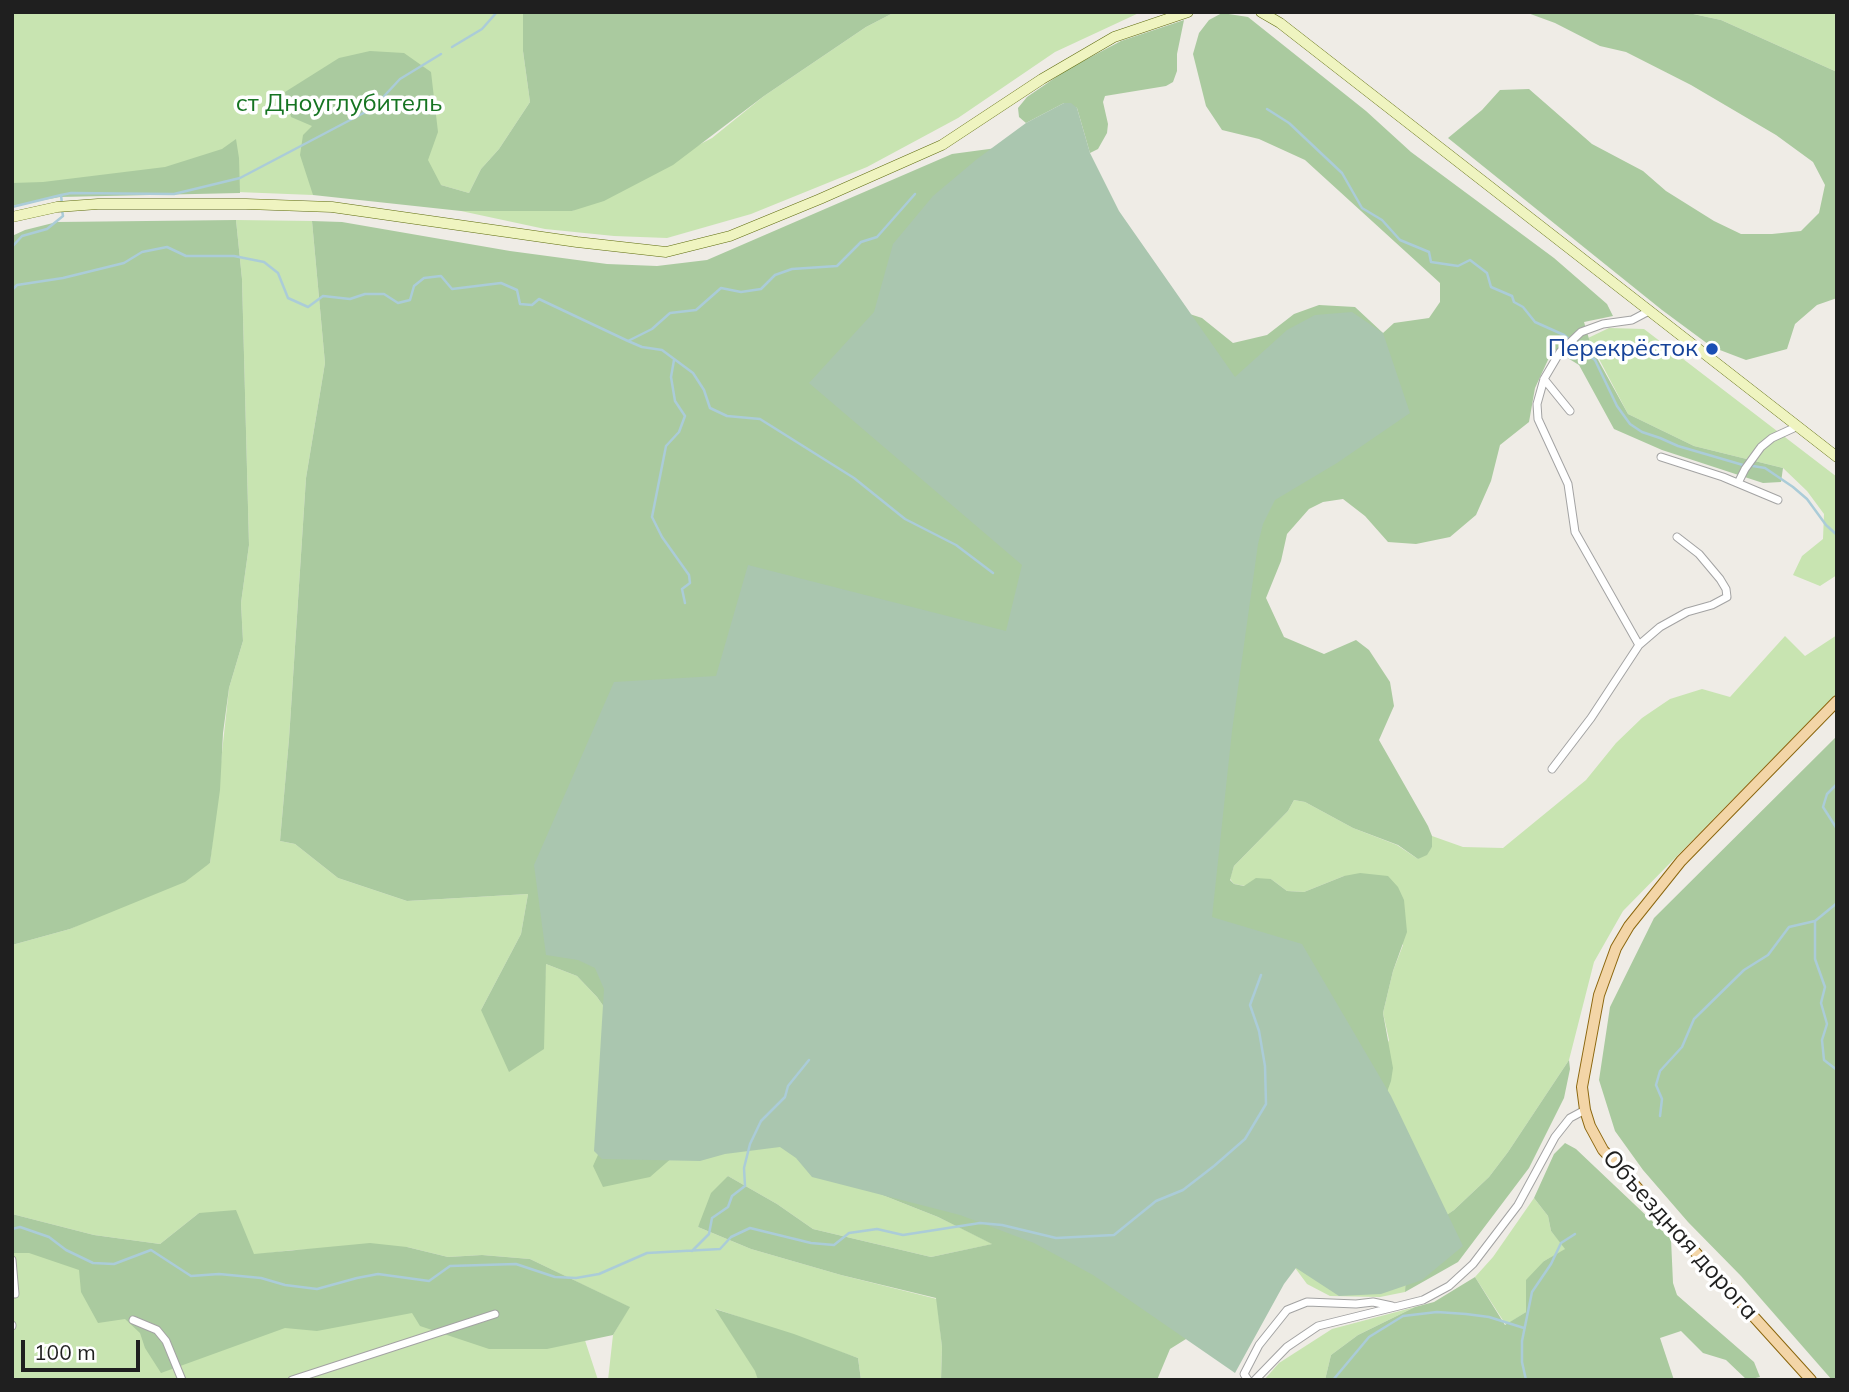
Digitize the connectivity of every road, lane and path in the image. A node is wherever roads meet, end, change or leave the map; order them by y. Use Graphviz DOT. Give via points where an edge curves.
graph roads {
  1 [pos="1188,12"];
  2 [pos="1261,12"];
  3 [pos="12,217"];
  4 [pos="1649,311"];
  5 [pos="1544,379"];
  6 [pos="1570,411"];
  7 [pos="1796,426"];
  8 [pos="1661,457"];
  9 [pos="1837,457"];
  10 [pos="1738,483"];
  11 [pos="1778,500"];
  12 [pos="1677,537"];
  13 [pos="1639,645"];
  14 [pos="1837,701"];
  15 [pos="1552,769"];
  16 [pos="1584,1110"];
  17 [pos="12,1260"];
  18 [pos="15,1294"];
  19 [pos="1396,1307"];
  20 [pos="495,1314"];
  21 [pos="133,1320"];
  22 [pos="182,1380"];
  23 [pos="292,1380"];
  24 [pos="1248,1380"];
  25 [pos="1255,1380"];
  26 [pos="1811,1380"];
  1 -- 3 [label="street" via="1114,37 930,150 730,236 666,252 332,207 68,206"];
  2 -- 4 [label="street"];
  4 -- 5 [label="street" via="1632,320 1581,332 1560,352"];
  4 -- 7 [label="street"];
  5 -- 6 [label="street"];
  5 -- 13 [label="street" via="1538,419 1568,484 1575,533"];
  7 -- 9 [label="street"];
  7 -- 10 [label="street" via="1760,447"];
  8 -- 10 [label="street"];
  10 -- 11 [label="street"];
  12 -- 13 [label="street" via="1720,579 1727,597 1687,612"];
  13 -- 15 [label="street"];
  14 -- 16 [label="main road, Объездная дорога" via="1681,862 1629,926 1599,995 1582,1087"];
  16 -- 19 [label="street" via="1570,1118 1555,1137 1518,1205 1472,1264 1449,1286"];
  16 -- 26 [label="main road, Объездная дорога" via="1603,1150"];
  17 -- 18 [label="street"];
  19 -- 24 [label="street" via="1373,1302 1307,1302 1287,1310 1259,1345 1244,1374"];
  19 -- 25 [label="street" via="1318,1326 1287,1347"];
  20 -- 23 [label="street"];
  21 -- 22 [label="street" via="158,1330"];
}
